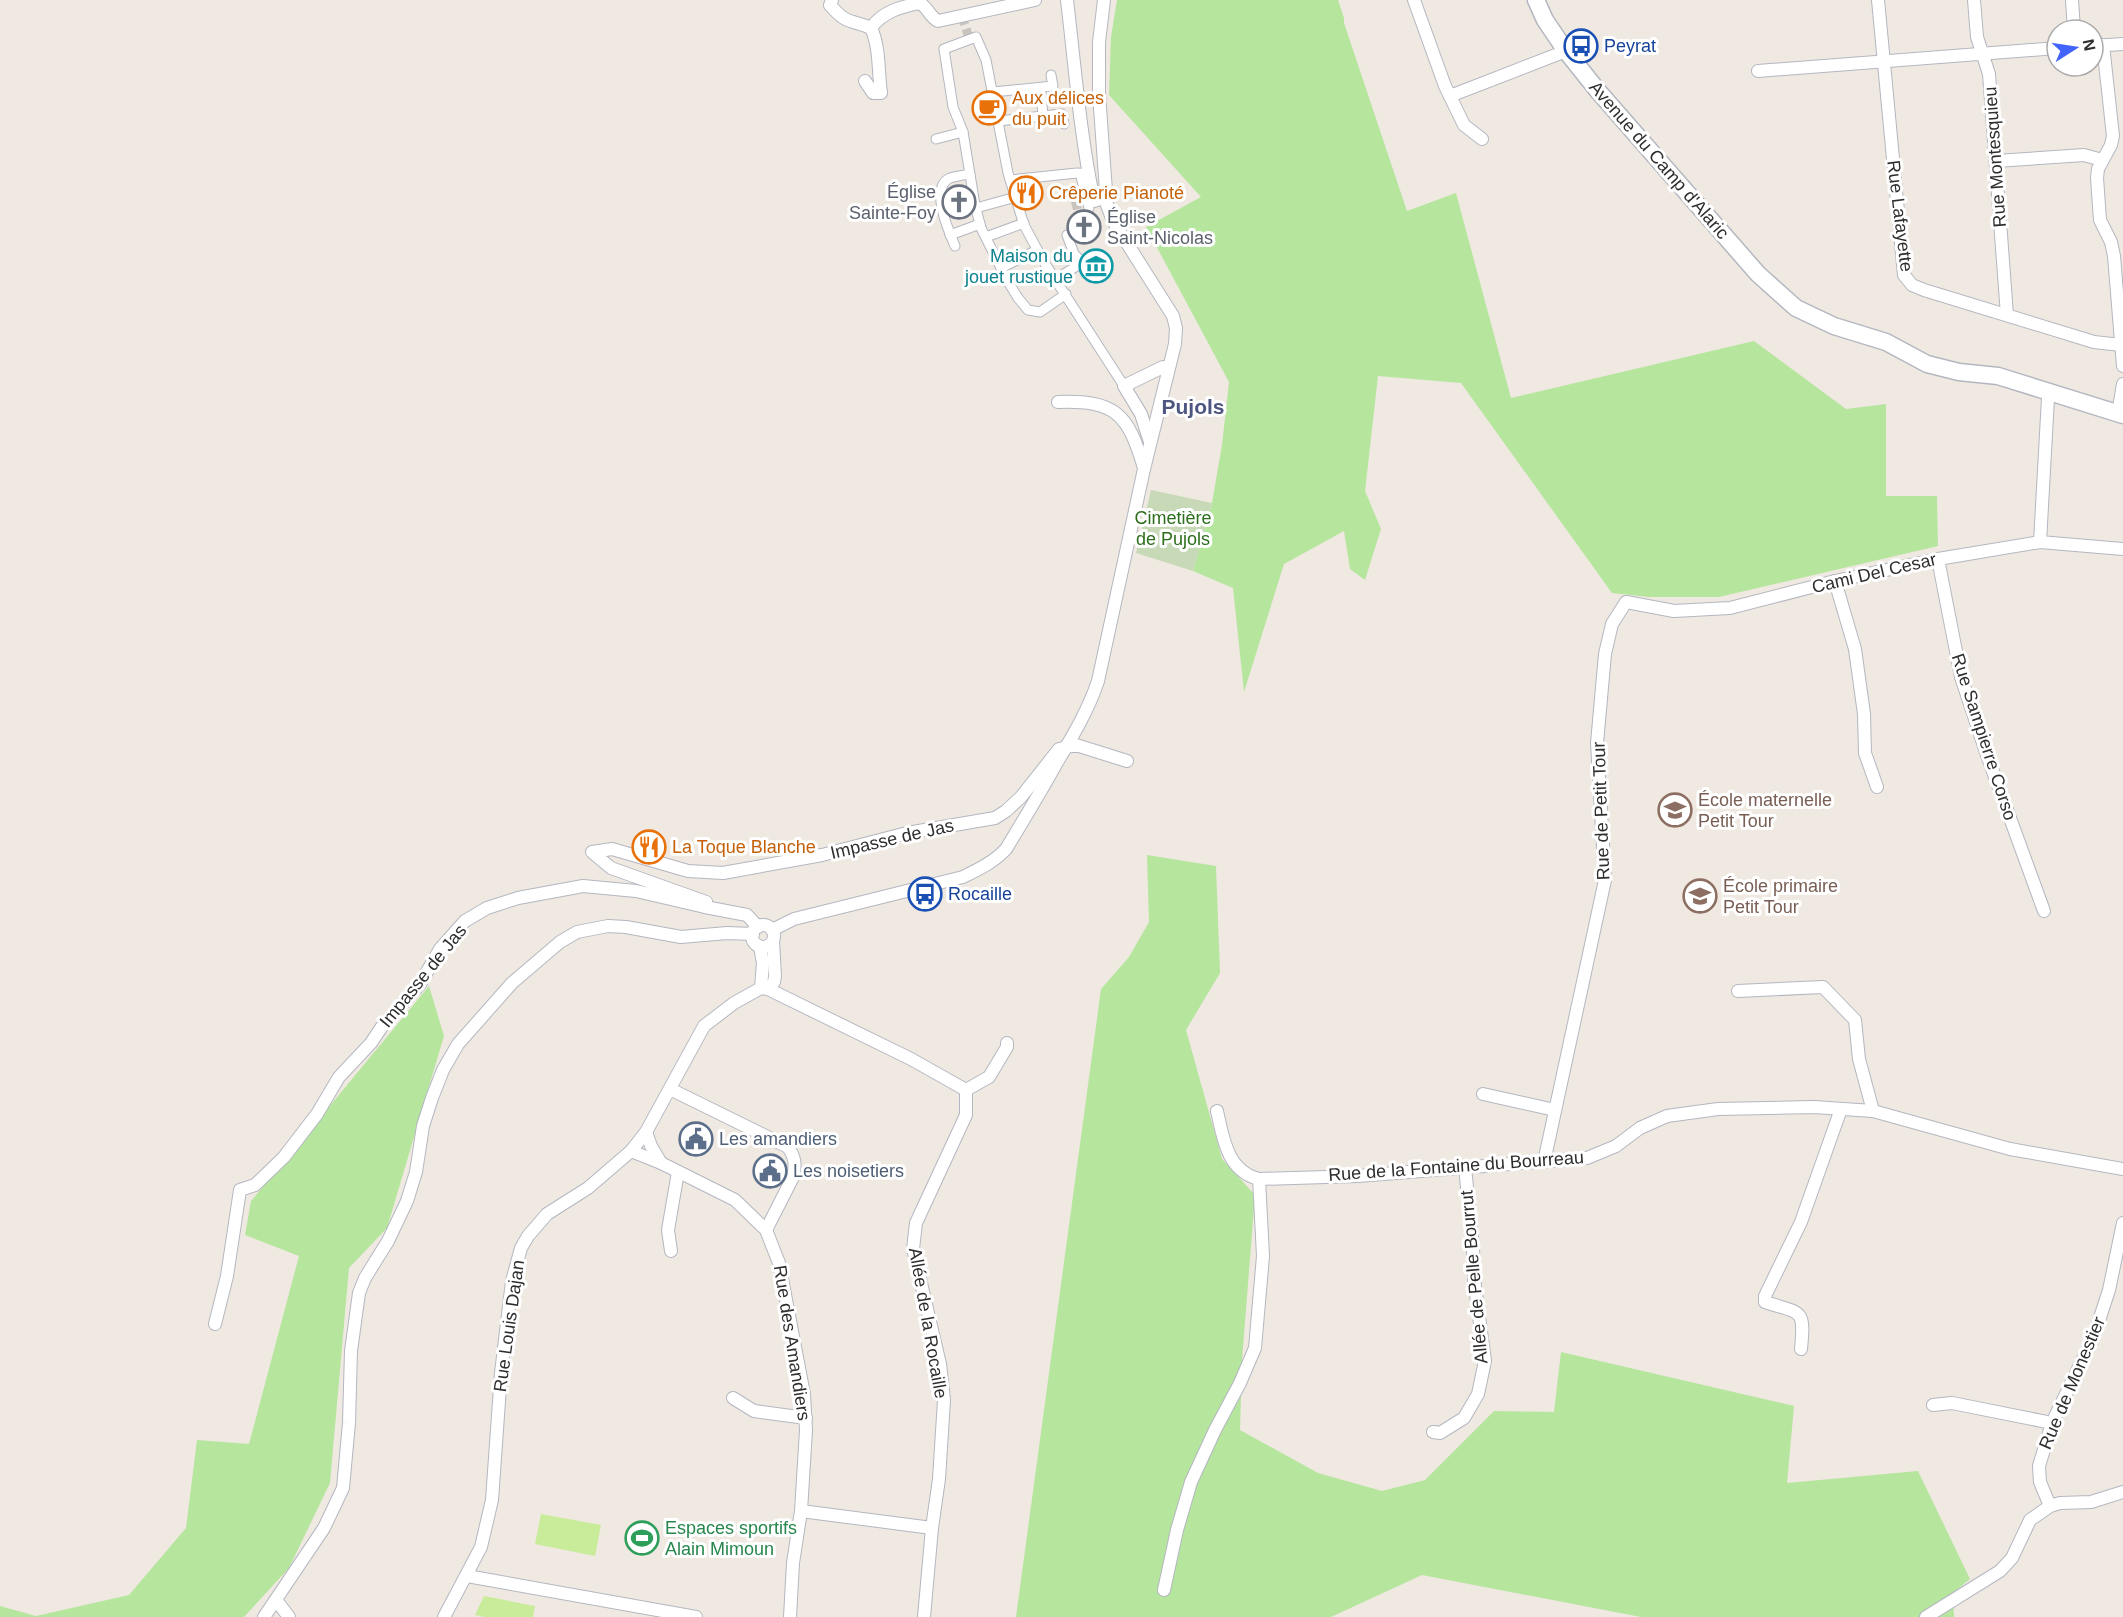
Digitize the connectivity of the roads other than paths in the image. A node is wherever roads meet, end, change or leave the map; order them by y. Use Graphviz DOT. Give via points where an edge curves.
graph roads {
  1 [pos="832,0"];
  2 [pos="1035,0"];
  3 [pos="1066,0"];
  4 [pos="1104,0"];
  5 [pos="1414,0"];
  6 [pos="1536,0"];
  7 [pos="1878,0"];
  8 [pos="1974,0"];
  9 [pos="2072,0"];
  10 [pos="2073,18"];
  11 [pos="871,28"];
  12 [pos="2123,44"];
  13 [pos="2105,45"];
  14 [pos="2045,49"];
  15 [pos="1566,51"];
  16 [pos="1981,54"];
  17 [pos="1884,63"];
  18 [pos="1758,71"];
  19 [pos="1051,75"];
  20 [pos="2105,78"];
  21 [pos="865,81"];
  22 [pos="993,92"];
  23 [pos="1041,94"];
  24 [pos="1450,96"];
  25 [pos="1043,116"];
  26 [pos="999,121"];
  27 [pos="1064,124"];
  28 [pos="963,132"];
  29 [pos="2118,136"];
  30 [pos="936,139"];
  31 [pos="1482,140"];
  32 [pos="2102,160"];
  33 [pos="1996,161"];
  34 [pos="1007,175"];
  35 [pos="972,178"];
  36 [pos="1016,197"];
  37 [pos="1092,201"];
  38 [pos="976,208"];
  39 [pos="980,224"];
  40 [pos="1024,224"];
  41 [pos="950,235"];
  42 [pos="1067,235"];
  43 [pos="986,237"];
  44 [pos="955,246"];
  45 [pos="1037,249"];
  46 [pos="1001,268"];
  47 [pos="1056,279"];
  48 [pos="1066,294"];
  49 [pos="2007,315"];
  50 [pos="2121,345"];
  51 [pos="2123,366"];
  52 [pos="1167,368"];
  53 [pos="2123,384"];
  54 [pos="1124,386"];
  55 [pos="2050,392"];
  56 [pos="1058,402"];
  57 [pos="2120,414"];
  58 [pos="1150,444"];
  59 [pos="1144,469"];
  60 [pos="2040,542"];
  61 [pos="2123,549"];
  62 [pos="1938,559"];
  63 [pos="1836,581"];
  64 [pos="1626,602"];
  65 [pos="1066,748"];
  66 [pos="1127,761"];
  67 [pos="1877,787"];
  68 [pos="705,907"];
  69 [pos="2044,911"];
  70 [pos="755,930"];
  71 [pos="772,936"];
  72 [pos="760,947"];
  73 [pos="764,988"];
  74 [pos="1738,991"];
  75 [pos="1007,1043"];
  76 [pos="670,1089"];
  77 [pos="966,1090"];
  78 [pos="1483,1094"];
  79 [pos="1841,1108"];
  80 [pos="1555,1110"];
  81 [pos="1217,1111"];
  82 [pos="1873,1111"];
  83 [pos="646,1132"];
  84 [pos="631,1151"];
  85 [pos="1544,1162"];
  86 [pos="662,1163"];
  87 [pos="1465,1167"];
  88 [pos="2123,1169"];
  89 [pos="678,1172"];
  90 [pos="1259,1179"];
  91 [pos="2123,1223"];
  92 [pos="766,1230"];
  93 [pos="671,1251"];
  94 [pos="215,1324"];
  95 [pos="1801,1350"];
  96 [pos="733,1398"];
  97 [pos="1933,1405"];
  98 [pos="806,1418"];
  99 [pos="2052,1423"];
  100 [pos="1432,1432"];
  101 [pos="2123,1492"];
  102 [pos="2050,1506"];
  103 [pos="801,1511"];
  104 [pos="932,1528"];
  105 [pos="467,1576"];
  106 [pos="1164,1590"];
  107 [pos="276,1600"];
  108 [pos="264,1617"];
  109 [pos="289,1617"];
  110 [pos="444,1617"];
  111 [pos="696,1617"];
  112 [pos="790,1617"];
  113 [pos="924,1617"];
  114 [pos="1926,1617"];
  1 -- 11 [label="street" via="830,5 843,20"];
  2 -- 11 [label="street" via="938,21 920,3 888,12"];
  3 -- 37 [label="street"];
  4 -- 37 [label="street"];
  5 -- 24 [label="street"];
  6 -- 15 [label="main road, Avenue du Camp d'Alaric"];
  7 -- 17 [label="street, Rue Lafayette"];
  8 -- 16 [label="street, Rue Montesquieu"];
  9 -- 10 [label="street"];
  11 -- 21 [label="street" via="877,41 881,93 873,93"];
  12 -- 13 [label="street"];
  14 -- 16 [label="street"];
  15 -- 24 [label="street"];
  15 -- 55 [label="main road, Avenue du Camp d'Alaric" via="1758,274 1796,308 1834,326 1886,342 1927,364 1998,376"];
  16 -- 17 [label="street"];
  16 -- 33 [label="street, Rue Montesquieu" via="1989,74"];
  17 -- 18 [label="street"];
  17 -- 49 [label="street, Rue Lafayette" via="1904,275 1924,291"];
  19 -- 22 [label="street" via="1053,86"];
  20 -- 29 [label="street"];
  22 -- 26 [label="street"];
  22 -- 28 [label="street" via="976,37 944,49 953,107"];
  23 -- 25 [label="street"];
  24 -- 31 [label="street" via="1464,125"];
  25 -- 26 [label="street"];
  25 -- 27 [label="street" via="1062,114"];
  26 -- 34 [label="street"];
  28 -- 30 [label="street"];
  28 -- 35 [label="street"];
  29 -- 32 [label="street"];
  32 -- 33 [label="street" via="2084,155"];
  32 -- 50 [label="street" via="2097,178 2099,213 2113,248"];
  33 -- 49 [label="street, Rue Montesquieu"];
  34 -- 36 [label="street"];
  34 -- 37 [label="street" via="1078,173"];
  35 -- 38 [label="street"];
  35 -- 41 [label="street" via="949,178 943,185 943,213"];
  36 -- 38 [label="street"];
  36 -- 40 [label="street"];
  37 -- 52 [label="street" via="1113,221 1173,316 1175,344"];
  38 -- 39 [label="street"];
  39 -- 41 [label="street"];
  39 -- 43 [label="street"];
  40 -- 43 [label="street"];
  40 -- 45 [label="street"];
  41 -- 44 [label="street"];
  42 -- 47 [label="street" via="1080,264"];
  43 -- 46 [label="street"];
  45 -- 46 [label="street"];
  45 -- 47 [label="street"];
  46 -- 48 [label="street" via="1028,310 1040,312"];
  47 -- 48 [label="street"];
  48 -- 54 [label="street"];
  49 -- 50 [label="street, Rue Lafayette" via="2094,342"];
  50 -- 51 [label="street"];
  52 -- 54 [label="street"];
  52 -- 58 [label="street"];
  53 -- 57 [label="street"];
  54 -- 58 [label="street" via="1141,414"];
  55 -- 57 [label="main road, Avenue du Camp d'Alaric"];
  55 -- 60 [label="street"];
  56 -- 59 [label="street" via="1097,403 1119,414 1136,439"];
  58 -- 59 [label="street"];
  59 -- 65 [label="street" via="1098,681"];
  60 -- 61 [label="street, Cami Del Cesar"];
  60 -- 62 [label="street, Cami Del Cesar"];
  62 -- 63 [label="street, Cami Del Cesar"];
  62 -- 69 [label="street, Rue Sampierre Corso" via="1961,677"];
  63 -- 64 [label="street, Cami Del Cesar" via="1730,609 1674,611"];
  63 -- 67 [label="street" via="1855,649 1865,753"];
  64 -- 80 [label="street, Rue de Petit Tour" via="1612,624 1605,654 1597,743 1605,880"];
  65 -- 66 [label="street" via="1076,745"];
  65 -- 68 [label="street, Impasse de Jas" via="1059,749 1021,797 995,818 723,873 688,871 612,849 592,852 611,868 706,902"];
  65 -- 71 [label="street" via="1006,849 981,868 963,877 794,919"];
  68 -- 70 [label="street" via="747,915"];
  68 -- 94 [label="street, Impasse de Jas" via="636,891 583,886 518,898 487,908 465,921 440,949 420,984 339,1077 284,1157 255,1185 240,1190"];
  70 -- 71 [label="street" via="767,926"];
  70 -- 72 [label="street" via="755,943"];
  70 -- 107 [label="street" via="681,937 608,926 578,932 512,983 458,1044 432,1098 407,1201 359,1293 351,1351 343,1488 324,1528"];
  71 -- 72 [label="street" via="768,946"];
  71 -- 73 [label="street" via="775,976 774,982"];
  72 -- 73 [label="street"];
  73 -- 76 [label="street, Rue Louis Dajan" via="734,1003 704,1026"];
  73 -- 77 [label="street"];
  74 -- 82 [label="street" via="1823,987 1855,1020 1859,1059"];
  75 -- 77 [label="street" via="989,1077"];
  76 -- 83 [label="street, Rue Louis Dajan"];
  76 -- 92 [label="street" via="788,1147 794,1156 793,1177"];
  77 -- 104 [label="street, Allée de la Rocaille" via="966,1115 916,1223 913,1238 944,1400"];
  78 -- 80 [label="street"];
  79 -- 82 [label="street, Rue de la Fontaine du Bourreau"];
  79 -- 85 [label="street, Rue de la Fontaine du Bourreau" via="1718,1108 1667,1116 1587,1158"];
  79 -- 95 [label="street" via="1801,1222 1765,1296 1765,1302 1797,1312 1802,1318"];
  80 -- 85 [label="street, Rue de Petit Tour"];
  81 -- 90 [label="street" via="1231,1161"];
  82 -- 88 [label="street, Rue de la Fontaine du Bourreau" via="2010,1149"];
  83 -- 84 [label="street, Rue Louis Dajan"];
  83 -- 86 [label="street"];
  84 -- 86 [label="street, Rue des Amandiers"];
  84 -- 105 [label="street, Rue Louis Dajan" via="588,1188 547,1214 521,1248 512,1281 501,1373 492,1500 481,1547"];
  85 -- 87 [label="street, Rue de la Fontaine du Bourreau"];
  86 -- 89 [label="street, Rue des Amandiers"];
  87 -- 90 [label="street, Rue de la Fontaine du Bourreau"];
  87 -- 100 [label="street, Allée de Pelle Bourrut" via="1485,1361 1478,1394 1464,1418 1440,1433"];
  89 -- 92 [label="street, Rue des Amandiers" via="735,1200"];
  89 -- 93 [label="street" via="668,1230"];
  90 -- 106 [label="street" via="1263,1256 1255,1348 1191,1482"];
  91 -- 99 [label="street, Rue de Monestier" via="2109,1290 2094,1336"];
  92 -- 98 [label="street, Rue des Amandiers" via="779,1263"];
  96 -- 98 [label="street" via="754,1411"];
  97 -- 99 [label="street" via="1952,1403"];
  98 -- 103 [label="street, Rue des Amandiers"];
  99 -- 102 [label="street, Rue de Monestier" via="2039,1466 2040,1482"];
  101 -- 102 [label="street" via="2091,1502"];
  102 -- 114 [label="street" via="2030,1520 2012,1558 2000,1571"];
  103 -- 104 [label="street"];
  103 -- 112 [label="street, Rue des Amandiers"];
  104 -- 113 [label="street, Allée de la Rocaille"];
  105 -- 110 [label="street, Rue Louis Dajan"];
  105 -- 111 [label="street"];
  107 -- 108 [label="street"];
  107 -- 109 [label="street"];
}
